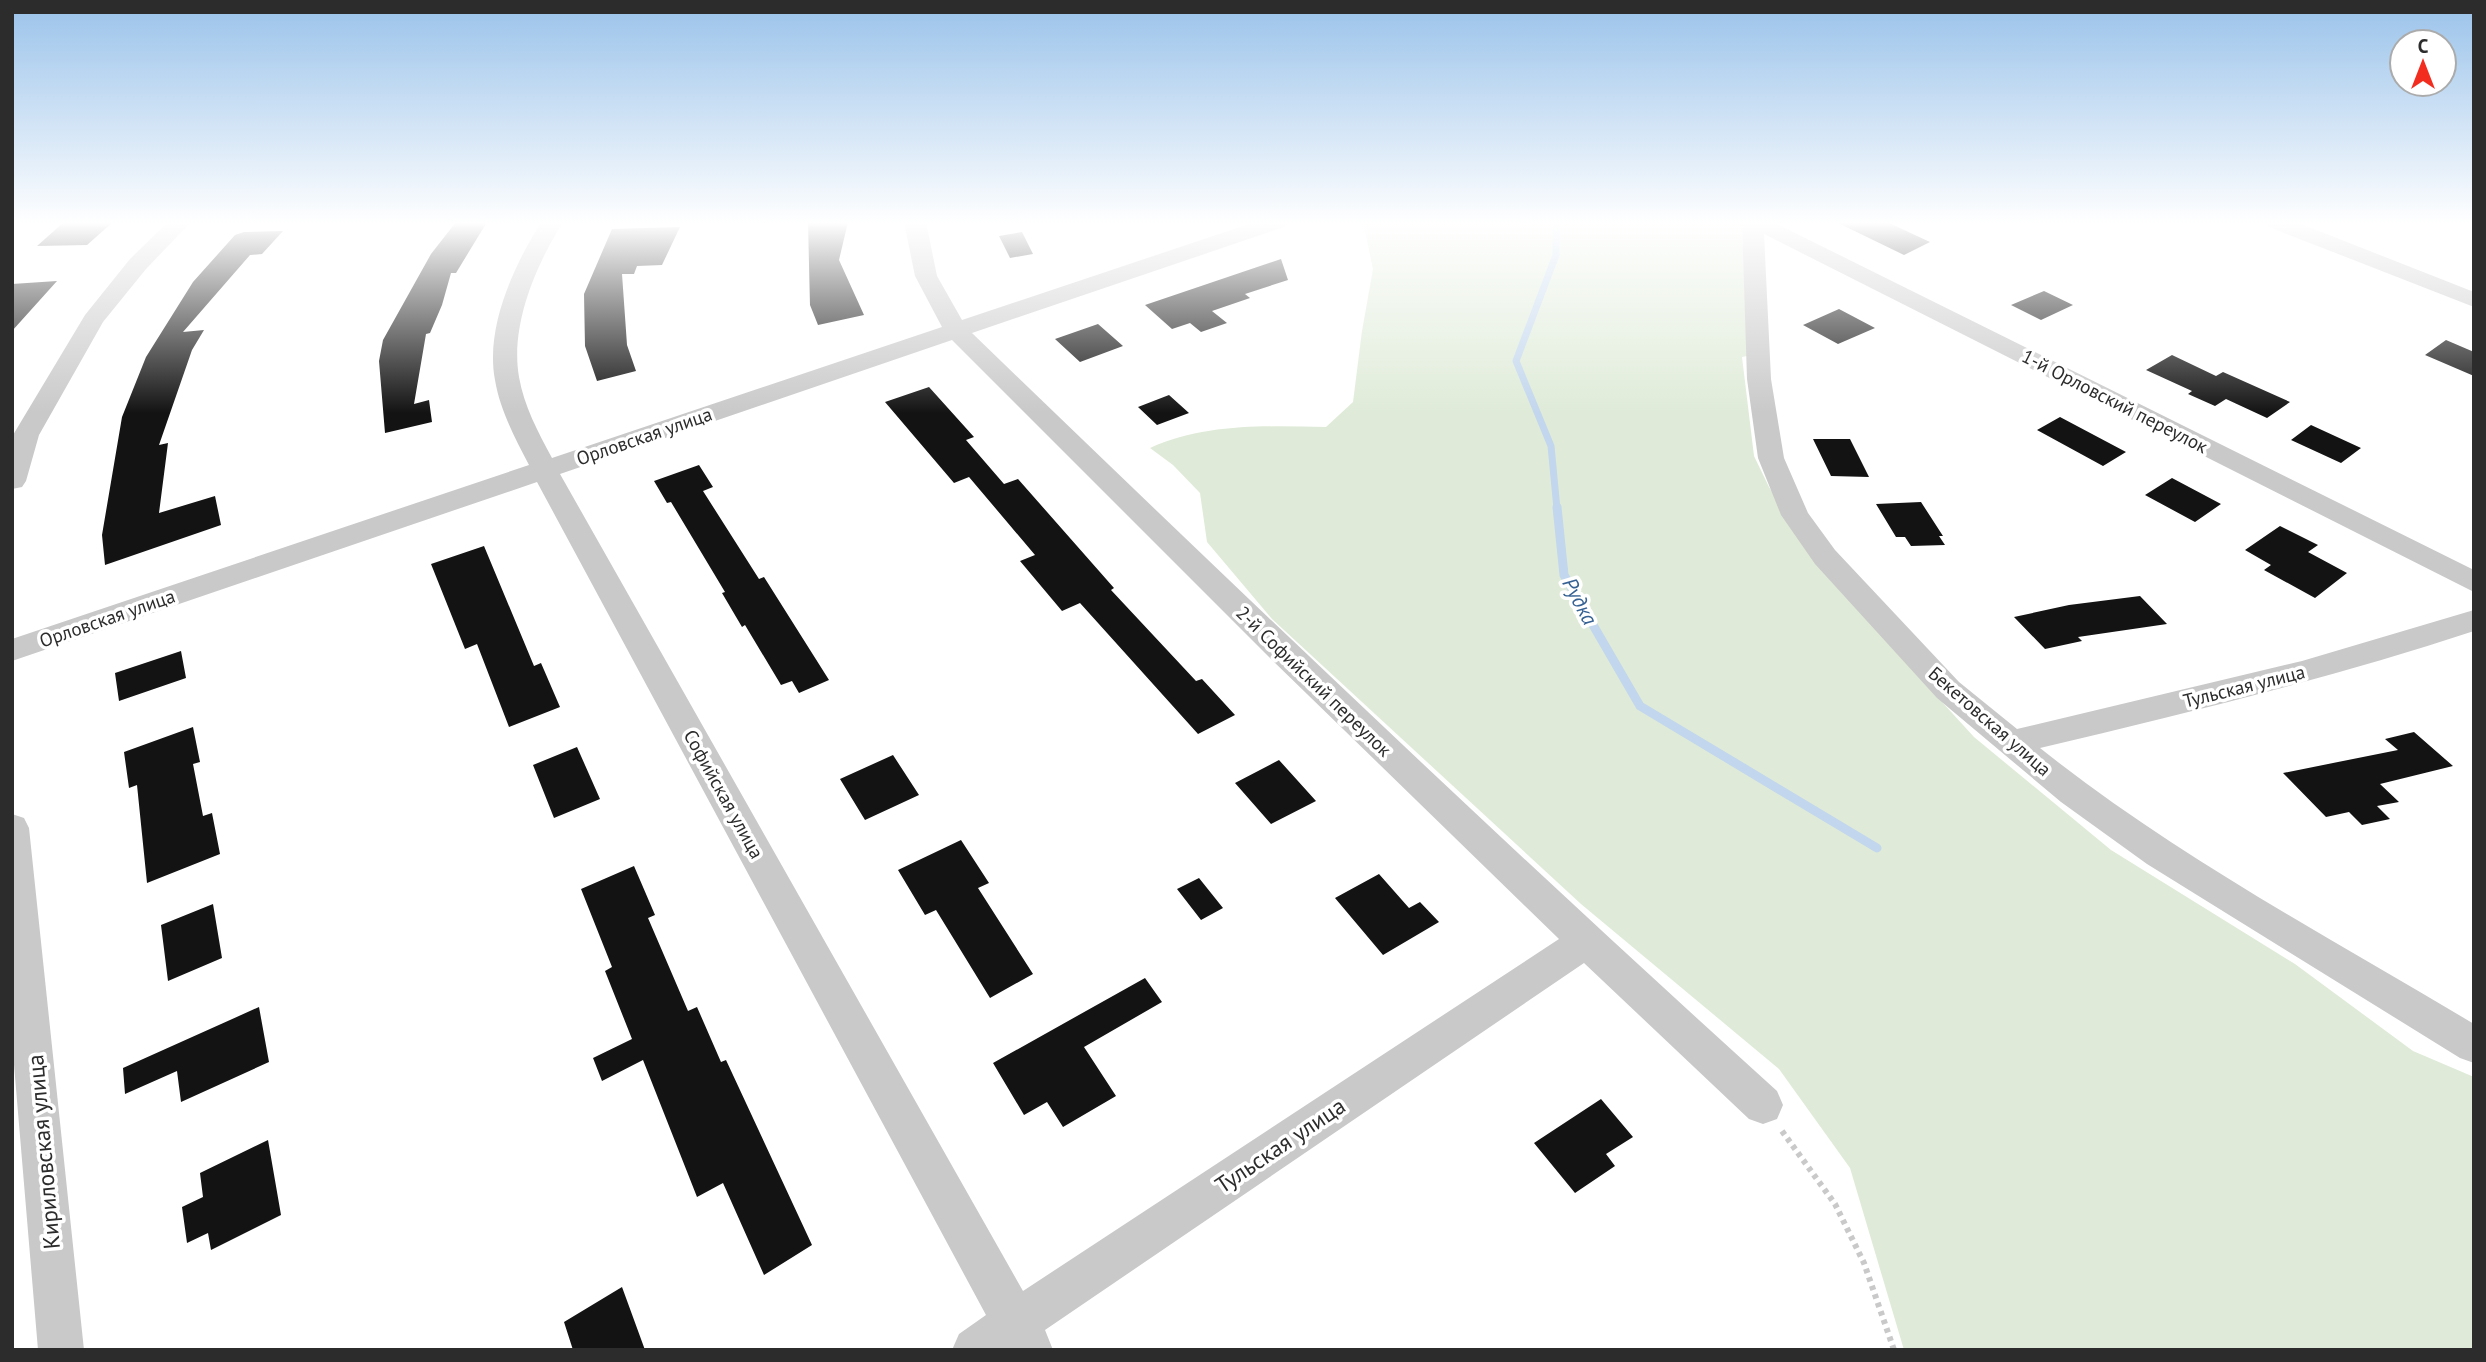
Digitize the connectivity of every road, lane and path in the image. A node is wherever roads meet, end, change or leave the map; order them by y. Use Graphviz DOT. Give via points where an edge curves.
graph roads {
  1 [pos="121,286"];
  2 [pos="521,286"];
  3 [pos="931,286"];
  4 [pos="1089,286"];
  5 [pos="1756,286"];
  6 [pos="1883,286"];
  7 [pos="2438,286"];
  8 [pos="2474,300"];
  9 [pos="956,331"];
  10 [pos="544,470"];
  11 [pos="12,481"];
  12 [pos="2474,582"];
  13 [pos="2474,620"];
  14 [pos="12,650"];
  15 [pos="2011,742"];
  16 [pos="12,828"];
  17 [pos="1586,941"];
  18 [pos="2474,1045"];
  19 [pos="1763,1105"];
  20 [pos="1022,1336"];
  21 [pos="61,1350"];
  22 [pos="975,1350"];
  23 [pos="1894,1350"];
  1 -- 11 [label="street" via="93,320 26,435"];
  2 -- 10 [label="street, Софийская улица" via="505,365 518,416"];
  3 -- 9 [label="street, 2-й Софийский переулок"];
  4 -- 9 [label="street, Орловская улица"];
  5 -- 15 [label="street, Бекетовская улица" via="1759,379 1771,458 1795,515 1841,575 1948,690"];
  6 -- 12 [label="street, 1-й Орловский переулок"];
  7 -- 8 [label="street"];
  9 -- 10 [label="street, Орловская улица"];
  9 -- 17 [label="street, 2-й Софийский переулок"];
  10 -- 14 [label="street, Орловская улица"];
  10 -- 20 [label="street, Софийская улица"];
  13 -- 15 [label="street, Тульская улица" via="2247,686"];
  15 -- 18 [label="street, Бекетовская улица" via="2073,793 2160,854"];
  16 -- 21 [label="street, Кириловская улица"];
  17 -- 19 [label="street, 2-й Софийский переулок"];
  17 -- 20 [label="street, Тульская улица"];
  19 -- 23 [label="path" via="1835,1204 1864,1263"];
  20 -- 22 [label="street, Тульская улица"];
}
